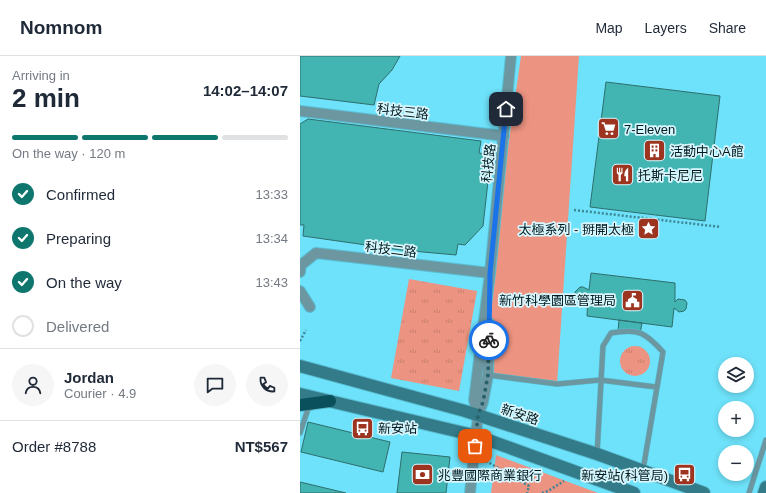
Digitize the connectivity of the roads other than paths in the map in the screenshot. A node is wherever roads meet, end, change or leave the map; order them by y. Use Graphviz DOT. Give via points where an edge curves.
graph roads {
  1 [pos="511,56"];
  2 [pos="300,111"];
  3 [pos="504,136"];
  4 [pos="300,272"];
  5 [pos="490,273"];
  6 [pos="300,291"];
  7 [pos="310,307"];
  8 [pos="300,366"];
  9 [pos="488,375"];
  10 [pos="600,380"];
  11 [pos="656,387"];
  12 [pos="300,394"];
  13 [pos="330,400"];
  14 [pos="300,404"];
  15 [pos="478,415"];
  16 [pos="300,433"];
  17 [pos="477,436"];
  18 [pos="766,440"];
  19 [pos="597,454"];
  20 [pos="643,470"];
  21 [pos="766,487"];
  22 [pos="470,493"];
  23 [pos="634,493"];
  24 [pos="704,493"];
  25 [pos="749,493"];
  26 [pos="764,493"];
  1 -- 3 [label="street, 科技路"];
  2 -- 3 [label="street, 科技三路"];
  3 -- 5 [label="street, 科技路"];
  4 -- 5 [label="street, 科技二路" via="301,265 316,253"];
  5 -- 9 [label="street, 科技路"];
  5 -- 15 [label="street, 科技路" via="474,400"];
  6 -- 7 [label="street"];
  8 -- 15 [label="street, 新安路"];
  9 -- 10 [label="lane" via="557,384"];
  9 -- 15 [label="street, 科技路"];
  10 -- 11 [label="lane"];
  10 -- 11 [label="lane" via="603,346 611,334 623,331 639,332 651,338 663,352"];
  10 -- 19 [label="lane"];
  11 -- 20 [label="lane"];
  12 -- 13 [label="street"];
  13 -- 14 [label="highway"];
  13 -- 16 [label="lane" via="308,409"];
  13 -- 17 [label="street"];
  15 -- 17 [label="street"];
  15 -- 19 [label="street, 新安路"];
  17 -- 22 [label="street"];
  17 -- 23 [label="street"];
  18 -- 25 [label="lane"];
  19 -- 20 [label="street, 新安路"];
  20 -- 24 [label="street, 新安路"];
  21 -- 26 [label="street"];
}
